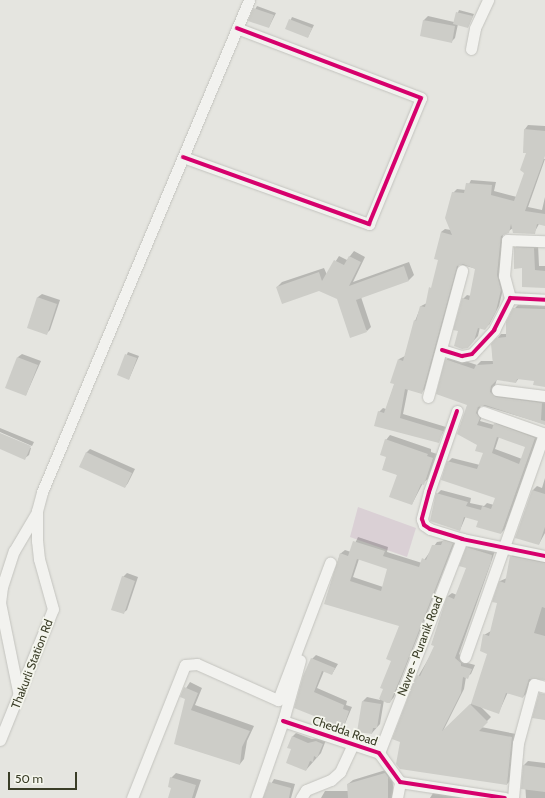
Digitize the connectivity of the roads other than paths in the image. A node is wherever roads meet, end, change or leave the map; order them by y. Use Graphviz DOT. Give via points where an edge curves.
graph roads {
  1 [pos="249,0"];
  2 [pos="488,0"];
  3 [pos="240,23"];
  4 [pos="471,49"];
  5 [pos="183,157"];
  6 [pos="545,241"];
  7 [pos="462,271"];
  8 [pos="510,298"];
  9 [pos="545,300"];
  10 [pos="442,350"];
  11 [pos="497,390"];
  12 [pos="545,396"];
  13 [pos="428,397"];
  14 [pos="457,411"];
  15 [pos="483,412"];
  16 [pos="544,434"];
  17 [pos="37,511"];
  18 [pos="462,538"];
  19 [pos="504,547"];
  20 [pos="545,556"];
  21 [pos="330,563"];
  22 [pos="309,630"];
  23 [pos="465,657"];
  24 [pos="545,687"];
  25 [pos="20,696"];
  26 [pos="283,721"];
  27 [pos="0,740"];
  28 [pos="353,744"];
  29 [pos="379,753"];
  30 [pos="400,782"];
  31 [pos="132,798"];
  32 [pos="256,798"];
  33 [pos="301,798"];
  34 [pos="398,798"];
  35 [pos="504,798"];
  36 [pos="514,798"];
  1 -- 3 [label="street"];
  2 -- 4 [label="street" via="475,28"];
  3 -- 5 [label="street"];
  3 -- 5 [label="street" via="421,98 369,224"];
  5 -- 17 [label="street" via="42,492"];
  6 -- 8 [label="street" via="507,240 504,276"];
  7 -- 10 [label="street"];
  8 -- 9 [label="street"];
  8 -- 10 [label="street" via="494,330 472,354 462,356"];
  10 -- 13 [label="street"];
  11 -- 12 [label="street"];
  14 -- 18 [label="street" via="428,492 422,519 424,525 430,529"];
  15 -- 16 [label="street"];
  16 -- 19 [label="street"];
  17 -- 25 [label="street, Thakurli Station Rd" via="39,559 53,609"];
  17 -- 25 [label="street" via="14,551 0,603"];
  18 -- 19 [label="street"];
  18 -- 29 [label="street, Navre - Puranik Road"];
  19 -- 20 [label="street"];
  19 -- 23 [label="street"];
  21 -- 31 [label="street" via="278,700 197,664 185,665"];
  22 -- 26 [label="street"];
  24 -- 36 [label="street" via="534,684 518,743"];
  25 -- 27 [label="street, Thakurli Station Rd"];
  26 -- 28 [label="street, Chedda Road"];
  26 -- 32 [label="street"];
  28 -- 29 [label="street, Chedda Road"];
  28 -- 33 [label="street" via="340,772 306,790"];
  29 -- 30 [label="street, Chedda Road"];
  30 -- 34 [label="street"];
  30 -- 35 [label="street"];
}
